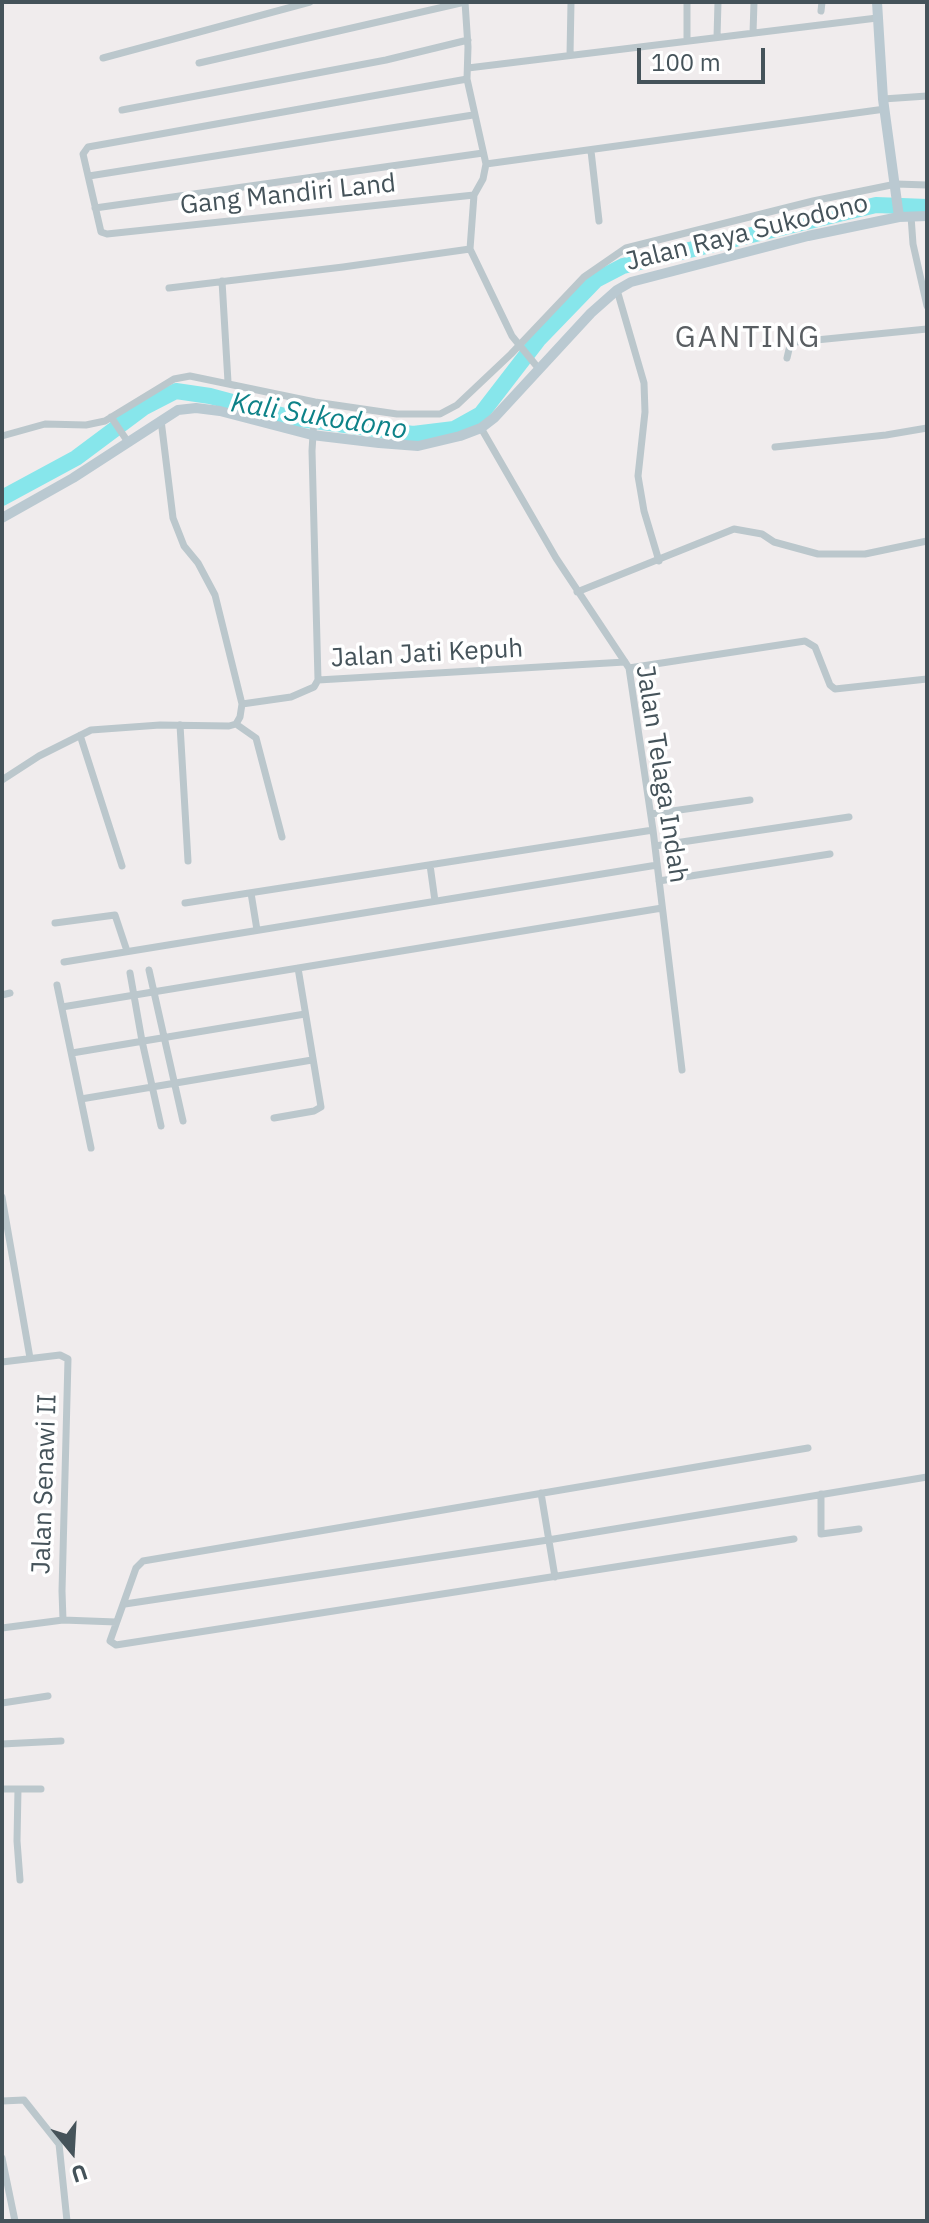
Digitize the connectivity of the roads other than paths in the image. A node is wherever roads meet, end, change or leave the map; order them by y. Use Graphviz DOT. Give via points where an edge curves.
graph roads {
  1 [pos="310,2"];
  2 [pos="571,2"];
  3 [pos="687,2"];
  4 [pos="718,2"];
  5 [pos="754,2"];
  6 [pos="877,2"];
  7 [pos="877,18"];
  8 [pos="753,33"];
  9 [pos="717,37"];
  10 [pos="468,40"];
  11 [pos="687,41"];
  12 [pos="570,55"];
  13 [pos="103,58"];
  14 [pos="199,63"];
  15 [pos="468,68"];
  16 [pos="467,79"];
  17 [pos="927,96"];
  18 [pos="884,104"];
  19 [pos="122,110"];
  20 [pos="473,115"];
  21 [pos="591,151"];
  22 [pos="483,153"];
  23 [pos="486,164"];
  24 [pos="89,176"];
  25 [pos="927,185"];
  26 [pos="896,187"];
  27 [pos="474,195"];
  28 [pos="95,208"];
  29 [pos="903,216"];
  30 [pos="927,216"];
  31 [pos="599,221"];
  32 [pos="470,249"];
  33 [pos="222,281"];
  34 [pos="169,288"];
  35 [pos="617,290"];
  36 [pos="927,306"];
  37 [pos="927,329"];
  38 [pos="519,347"];
  39 [pos="787,358"];
  40 [pos="537,368"];
  41 [pos="228,382"];
  42 [pos="314,405"];
  43 [pos="113,420"];
  44 [pos="161,420"];
  45 [pos="481,428"];
  46 [pos="927,428"];
  47 [pos="312,432"];
  48 [pos="2,436"];
  49 [pos="127,440"];
  50 [pos="775,447"];
  51 [pos="2,518"];
  52 [pos="927,541"];
  53 [pos="659,561"];
  54 [pos="577,592"];
  55 [pos="627,665"];
  56 [pos="927,679"];
  57 [pos="318,680"];
  58 [pos="242,704"];
  59 [pos="236,724"];
  60 [pos="180,725"];
  61 [pos="80,735"];
  62 [pos="2,780"];
  63 [pos="750,800"];
  64 [pos="654,813"];
  65 [pos="849,817"];
  66 [pos="653,830"];
  67 [pos="282,837"];
  68 [pos="655,846"];
  69 [pos="830,854"];
  70 [pos="188,861"];
  71 [pos="430,865"];
  72 [pos="657,865"];
  73 [pos="122,866"];
  74 [pos="659,881"];
  75 [pos="251,893"];
  76 [pos="435,901"];
  77 [pos="185,903"];
  78 [pos="662,908"];
  79 [pos="55,923"];
  80 [pos="257,930"];
  81 [pos="127,951"];
  82 [pos="64,962"];
  83 [pos="298,968"];
  84 [pos="149,970"];
  85 [pos="130,973"];
  86 [pos="57,985"];
  87 [pos="154,992"];
  88 [pos="133,996"];
  89 [pos="62,1007"];
  90 [pos="305,1014"];
  91 [pos="164,1037"];
  92 [pos="142,1041"];
  93 [pos="72,1053"];
  94 [pos="312,1060"];
  95 [pos="682,1070"];
  96 [pos="175,1083"];
  97 [pos="153,1087"];
  98 [pos="81,1099"];
  99 [pos="274,1118"];
  100 [pos="183,1121"];
  101 [pos="161,1126"];
  102 [pos="91,1148"];
  103 [pos="2,1197"];
  104 [pos="30,1358"];
  105 [pos="2,1362"];
  106 [pos="808,1448"];
  107 [pos="927,1477"];
  108 [pos="541,1493"];
  109 [pos="817,1495"];
  110 [pos="859,1529"];
  111 [pos="794,1539"];
  112 [pos="548,1540"];
  113 [pos="555,1577"];
  114 [pos="125,1604"];
  115 [pos="63,1620"];
  116 [pos="116,1622"];
  117 [pos="2,1628"];
  118 [pos="48,1696"];
  119 [pos="2,1703"];
  120 [pos="61,1741"];
  121 [pos="2,1744"];
  122 [pos="2,1789"];
  123 [pos="18,1789"];
  124 [pos="41,1789"];
  125 [pos="20,1880"];
  126 [pos="2,2101"];
  127 [pos="2,2158"];
  128 [pos="15,2221"];
  129 [pos="67,2221"];
  1 -- 13 [label="street"];
  2 -- 12 [label="street"];
  3 -- 11 [label="street"];
  4 -- 9 [label="street"];
  5 -- 8 [label="street"];
  6 -- 7 [label="main road"];
  7 -- 8 [label="street"];
  7 -- 18 [label="main road"];
  8 -- 9 [label="street"];
  9 -- 11 [label="street"];
  10 -- 14 [label="street" via="465,2"];
  10 -- 15 [label="street"];
  10 -- 19 [label="street"];
  11 -- 12 [label="street"];
  12 -- 15 [label="street"];
  15 -- 16 [label="street"];
  16 -- 20 [label="street"];
  16 -- 24 [label="street" via="88,147 83,154"];
  17 -- 18 [label="street"];
  18 -- 21 [label="street"];
  18 -- 26 [label="main road"];
  20 -- 22 [label="street"];
  20 -- 24 [label="street"];
  21 -- 23 [label="street"];
  21 -- 31 [label="street"];
  22 -- 23 [label="street"];
  22 -- 28 [label="street"];
  23 -- 27 [label="street"];
  24 -- 28 [label="street"];
  25 -- 26 [label="street"];
  26 -- 29 [label="main road"];
  26 -- 38 [label="street" via="813,201 626,248 584,277"];
  27 -- 28 [label="street, Gang Mandiri Land" via="107,234 101,232"];
  27 -- 32 [label="street"];
  29 -- 30 [label="main road, Jalan Raya Sukodono"];
  29 -- 35 [label="main road, Jalan Raya Sukodono" via="673,269"];
  29 -- 36 [label="street"];
  32 -- 33 [label="street"];
  32 -- 38 [label="street"];
  33 -- 34 [label="street"];
  33 -- 41 [label="street"];
  35 -- 40 [label="main road, Jalan Raya Sukodono"];
  35 -- 53 [label="street" via="644,383 638,476"];
  37 -- 39 [label="street" via="796,342"];
  38 -- 40 [label="street"];
  38 -- 42 [label="street" via="457,405 440,414"];
  40 -- 45 [label="main road, Jalan Raya Sukodono"];
  41 -- 42 [label="street"];
  41 -- 43 [label="street" via="182,376"];
  42 -- 47 [label="street, Jalan Jati Kepuh"];
  43 -- 48 [label="street" via="45,424"];
  43 -- 49 [label="street"];
  44 -- 47 [label="main road, Jalan Raya Sukodono" via="196,408"];
  44 -- 49 [label="main road, Jalan Raya Sukodono"];
  44 -- 58 [label="street" via="173,518 215,595"];
  45 -- 47 [label="main road, Jalan Raya Sukodono" via="418,446"];
  45 -- 54 [label="street, Jalan Telaga Indah"];
  46 -- 50 [label="street"];
  47 -- 57 [label="street, Jalan Jati Kepuh"];
  49 -- 51 [label="main road, Jalan Raya Sukodono"];
  52 -- 53 [label="street" via="865,554 818,554 734,529"];
  53 -- 54 [label="street"];
  54 -- 55 [label="street, Jalan Telaga Indah"];
  55 -- 56 [label="street, Jalan Jati Kepuh" via="805,641 815,647 830,685 841,690"];
  55 -- 57 [label="street, Jalan Jati Kepuh"];
  55 -- 64 [label="street, Jalan Telaga Indah"];
  57 -- 58 [label="street" via="291,697"];
  58 -- 59 [label="street"];
  59 -- 60 [label="street"];
  59 -- 67 [label="street" via="256,738"];
  60 -- 61 [label="street"];
  60 -- 70 [label="street"];
  61 -- 62 [label="street"];
  61 -- 73 [label="street"];
  63 -- 64 [label="street"];
  64 -- 66 [label="street, Jalan Telaga Indah"];
  65 -- 68 [label="street"];
  66 -- 68 [label="street, Jalan Telaga Indah"];
  66 -- 71 [label="street"];
  68 -- 72 [label="street, Jalan Telaga Indah"];
  69 -- 74 [label="street"];
  71 -- 75 [label="street"];
  71 -- 76 [label="street"];
  72 -- 74 [label="street, Jalan Telaga Indah"];
  72 -- 76 [label="street"];
  74 -- 78 [label="street, Jalan Telaga Indah"];
  75 -- 77 [label="street"];
  75 -- 80 [label="street"];
  76 -- 80 [label="street"];
  78 -- 83 [label="street"];
  78 -- 95 [label="street, Jalan Telaga Indah"];
  79 -- 81 [label="street" via="115,915"];
  80 -- 81 [label="street"];
  81 -- 82 [label="street"];
  83 -- 87 [label="street"];
  83 -- 90 [label="street"];
  84 -- 87 [label="street"];
  85 -- 88 [label="street"];
  86 -- 89 [label="street"];
  87 -- 88 [label="street"];
  87 -- 91 [label="street"];
  88 -- 89 [label="street"];
  88 -- 92 [label="street"];
  89 -- 93 [label="street"];
  90 -- 91 [label="street"];
  90 -- 94 [label="street"];
  91 -- 92 [label="street"];
  91 -- 96 [label="street"];
  92 -- 93 [label="street"];
  92 -- 97 [label="street"];
  93 -- 98 [label="street"];
  94 -- 96 [label="street"];
  94 -- 99 [label="street" via="320,1108"];
  96 -- 97 [label="street"];
  96 -- 100 [label="street"];
  97 -- 98 [label="street"];
  97 -- 101 [label="street"];
  98 -- 102 [label="street"];
  103 -- 104 [label="street"];
  104 -- 105 [label="street"];
  104 -- 115 [label="street, Jalan Senawi II" via="60,1355 69,1364"];
  106 -- 108 [label="street"];
  107 -- 109 [label="street"];
  108 -- 112 [label="street"];
  108 -- 114 [label="street" via="143,1561"];
  109 -- 110 [label="street" via="821,1534"];
  109 -- 112 [label="street"];
  111 -- 113 [label="street"];
  112 -- 113 [label="street"];
  112 -- 114 [label="street"];
  113 -- 116 [label="street" via="116,1645 110,1636"];
  114 -- 116 [label="street"];
  115 -- 116 [label="street"];
  115 -- 117 [label="street"];
  118 -- 119 [label="street"];
  120 -- 121 [label="street"];
  122 -- 123 [label="street"];
  123 -- 124 [label="street"];
  123 -- 125 [label="street"];
  126 -- 129 [label="street" via="24,2100 59,2144"];
  127 -- 128 [label="street"];
}
